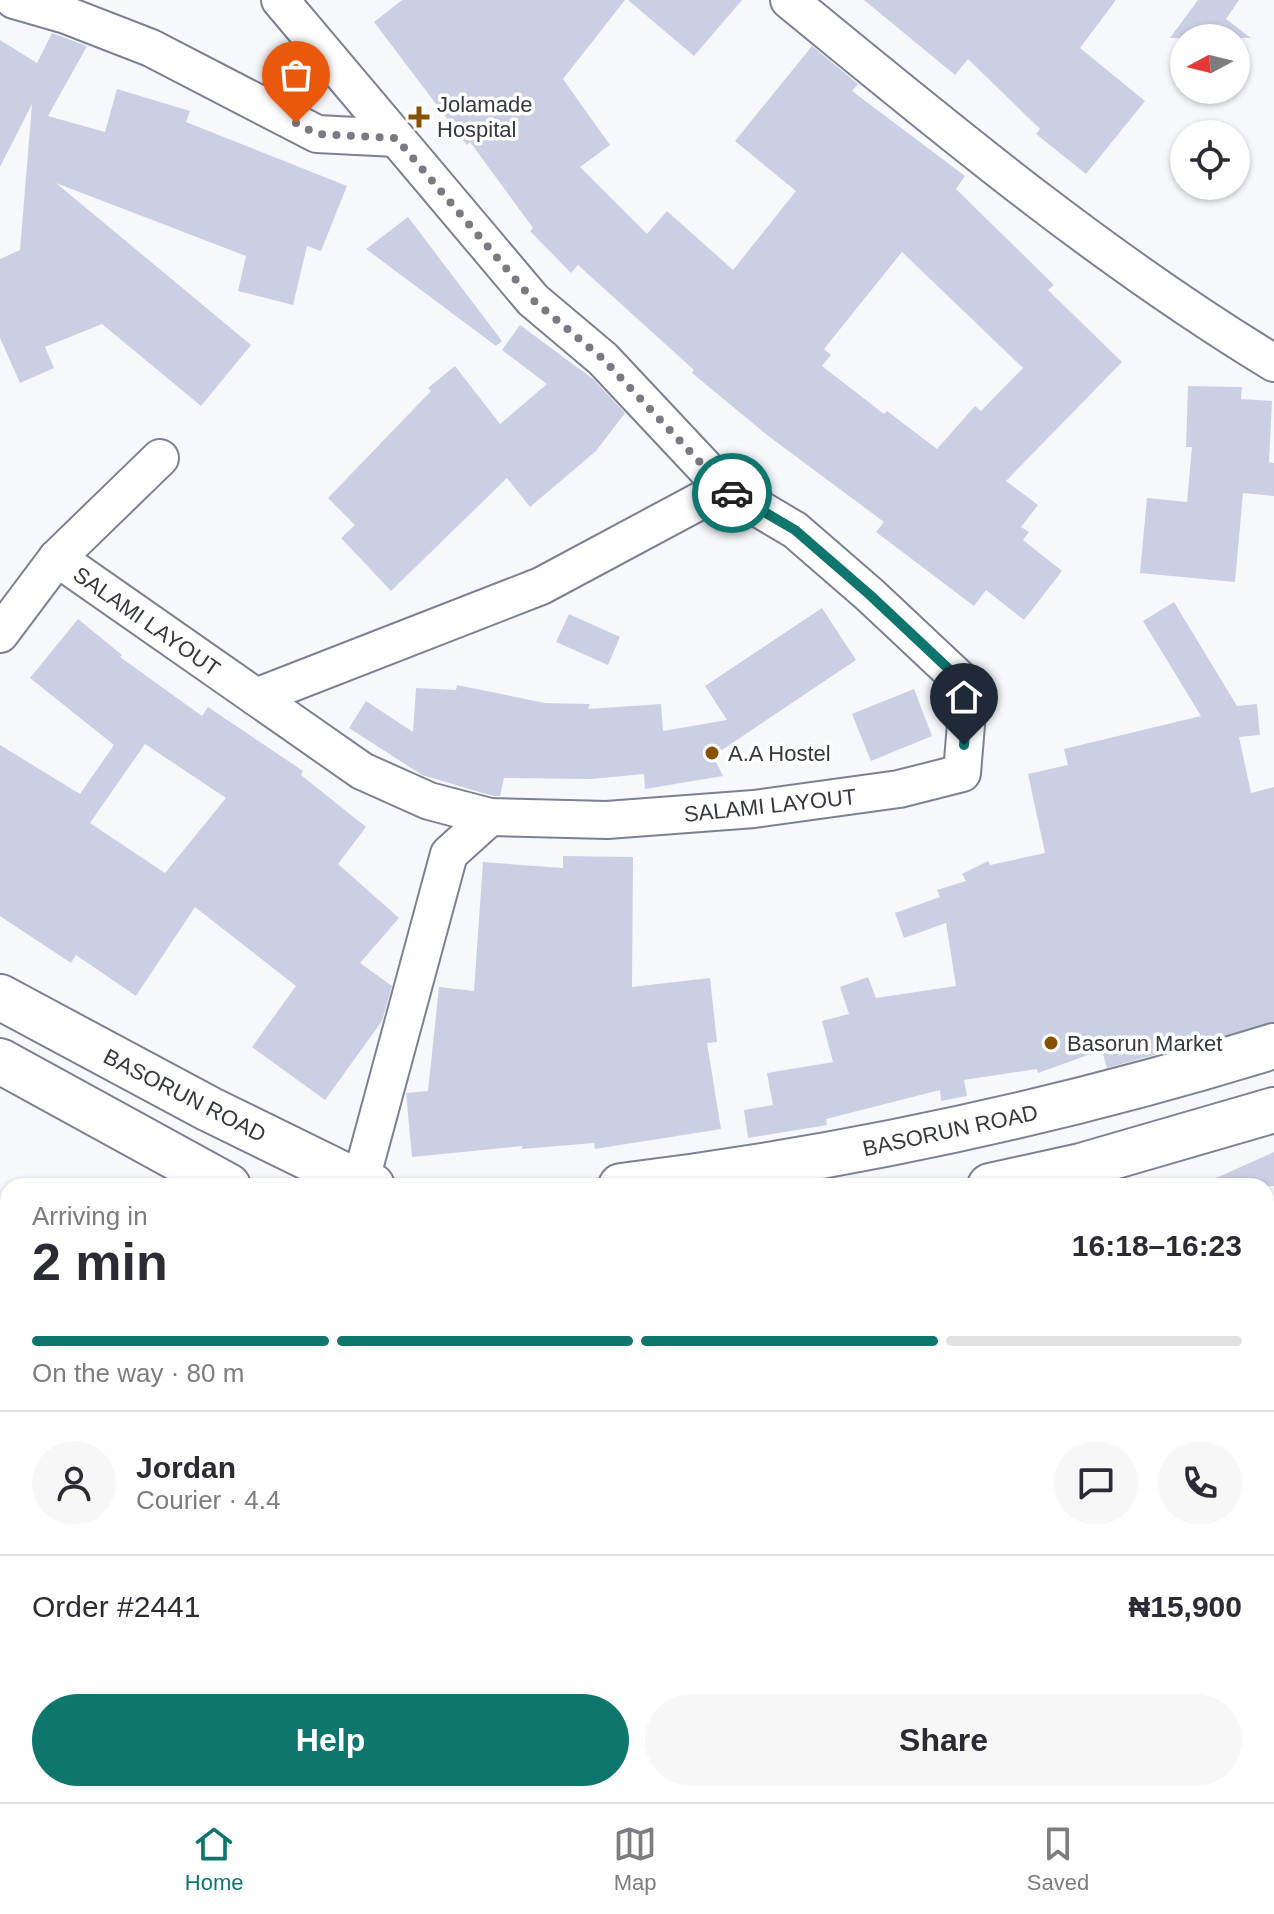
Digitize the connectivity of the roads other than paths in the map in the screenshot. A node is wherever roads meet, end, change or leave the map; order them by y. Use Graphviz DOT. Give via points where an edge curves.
graph roads {
  1 [pos="14,0"];
  2 [pos="280,0"];
  3 [pos="789,0"];
  4 [pos="396,138"];
  5 [pos="1274,363"];
  6 [pos="160,458"];
  7 [pos="724,488"];
  8 [pos="57,558"];
  9 [pos="0,634"];
  10 [pos="256,697"];
  11 [pos="490,817"];
  12 [pos="0,997"];
  13 [pos="1274,1046"];
  14 [pos="0,1061"];
  15 [pos="209,1109"];
  16 [pos="1274,1110"];
  17 [pos="185,1164"];
  18 [pos="212,1178"];
  19 [pos="352,1178"];
  20 [pos="368,1178"];
  21 [pos="675,1178"];
  22 [pos="1026,1178"];
  1 -- 4 [label="street" via="151,48 317,134"];
  2 -- 4 [label="street"];
  3 -- 5 [label="street" via="1125,265"];
  4 -- 7 [label="street" via="533,300 603,359"];
  6 -- 8 [label="street, SALAMI LAYOUT"];
  7 -- 10 [label="street" via="541,586"];
  7 -- 11 [label="street, SALAMI LAYOUT" via="795,530 969,688 962,773 899,789 754,809 607,820"];
  8 -- 9 [label="street, SALAMI LAYOUT"];
  8 -- 10 [label="street, SALAMI LAYOUT"];
  10 -- 11 [label="street, SALAMI LAYOUT" via="362,771 429,801"];
  11 -- 20 [label="street" via="449,854"];
  12 -- 15 [label="main road, BASORUN ROAD"];
  13 -- 21 [label="main road, BASORUN ROAD" via="1073,1104 842,1153"];
  14 -- 17 [label="main road"];
  15 -- 17 [label="main road"];
  15 -- 19 [label="main road, BASORUN ROAD"];
  16 -- 22 [label="main road"];
  17 -- 18 [label="main road"];
}
